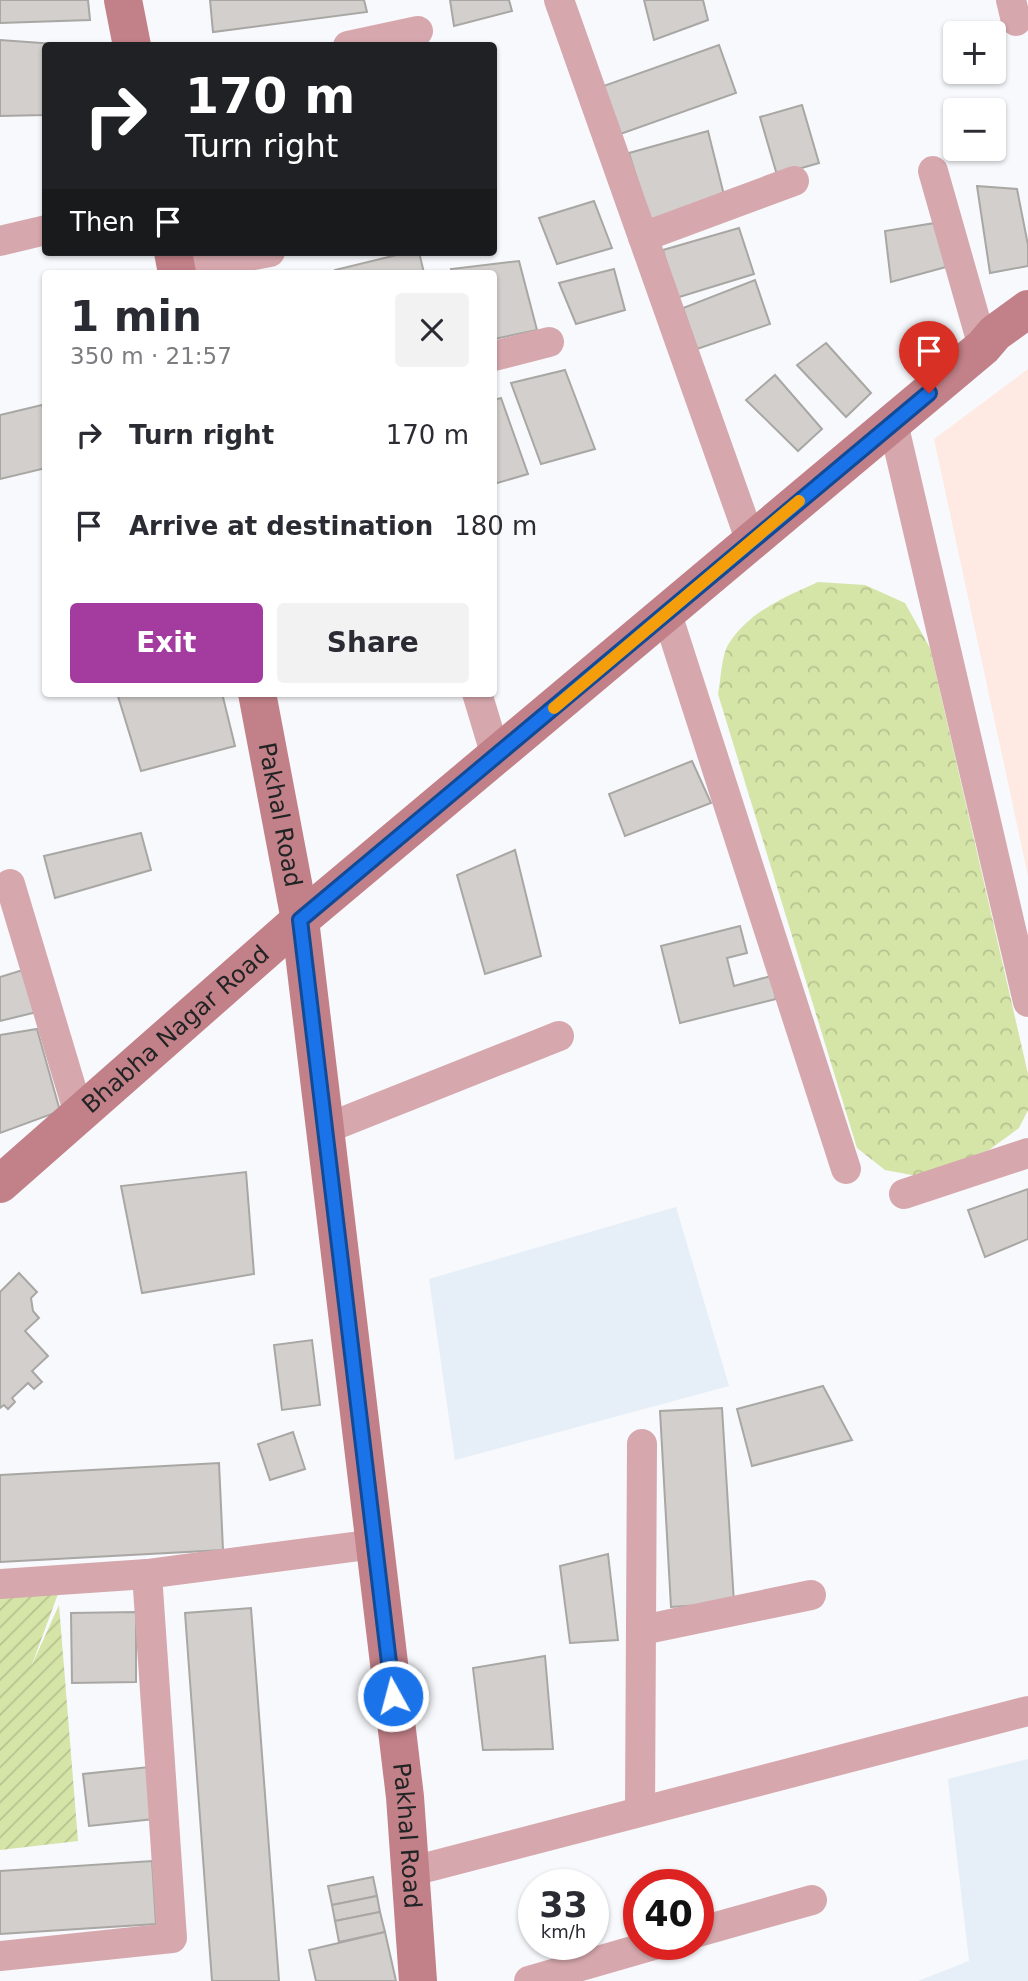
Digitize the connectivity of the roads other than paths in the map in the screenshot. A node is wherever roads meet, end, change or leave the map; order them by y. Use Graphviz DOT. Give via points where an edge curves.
graph roads {
  1 [pos="123,0"];
  2 [pos="559,0"];
  3 [pos="418,31"];
  4 [pos="131,42"];
  5 [pos="367,42"];
  6 [pos="933,171"];
  7 [pos="794,181"];
  8 [pos="42,231"];
  9 [pos="643,237"];
  10 [pos="0,241"];
  11 [pos="241,256"];
  12 [pos="175,265"];
  13 [pos="1028,309"];
  14 [pos="549,342"];
  15 [pos="983,347"];
  16 [pos="497,355"];
  17 [pos="893,423"];
  18 [pos="751,542"];
  19 [pos="667,614"];
  20 [pos="258,697"];
  21 [pos="478,697"];
  22 [pos="496,756"];
  23 [pos="10,884"];
  24 [pos="300,920"];
  25 [pos="1028,1002"];
  26 [pos="559,1036"];
  27 [pos="79,1114"];
  28 [pos="325,1129"];
  29 [pos="1028,1153"];
  30 [pos="846,1169"];
  31 [pos="0,1184"];
  32 [pos="904,1194"];
  33 [pos="642,1444"];
  34 [pos="375,1544"];
  35 [pos="147,1574"];
  36 [pos="0,1584"];
  37 [pos="811,1595"];
  38 [pos="642,1630"];
  39 [pos="1028,1711"];
  40 [pos="640,1811"];
  41 [pos="409,1872"];
  42 [pos="812,1899"];
  43 [pos="714,1927"];
  44 [pos="623,1954"];
  45 [pos="0,1956"];
  46 [pos="418,1981"];
  47 [pos="529,1981"];
  1 -- 4 [label="main road"];
  2 -- 9 [label="street"];
  3 -- 5 [label="street"];
  6 -- 15 [label="street"];
  7 -- 9 [label="street"];
  8 -- 10 [label="street"];
  9 -- 18 [label="street"];
  11 -- 12 [label="street"];
  13 -- 15 [label="main road, Bhabha Nagar Road"];
  14 -- 16 [label="street"];
  15 -- 17 [label="main road, Bhabha Nagar Road"];
  17 -- 18 [label="main road, Bhabha Nagar Road"];
  17 -- 25 [label="street"];
  18 -- 19 [label="main road, Bhabha Nagar Road"];
  19 -- 22 [label="main road, Bhabha Nagar Road"];
  19 -- 30 [label="street"];
  20 -- 24 [label="main road, Pakhal Road"];
  21 -- 22 [label="street"];
  22 -- 24 [label="main road, Bhabha Nagar Road"];
  23 -- 27 [label="street"];
  24 -- 27 [label="main road, Bhabha Nagar Road"];
  24 -- 28 [label="main road, Pakhal Road"];
  26 -- 28 [label="street"];
  27 -- 31 [label="main road, Bhabha Nagar Road"];
  28 -- 34 [label="main road, Pakhal Road"];
  29 -- 32 [label="street"];
  33 -- 38 [label="street"];
  34 -- 35 [label="street"];
  34 -- 41 [label="main road, Pakhal Road" via="405,1797"];
  35 -- 36 [label="street"];
  35 -- 45 [label="street" via="172,1938"];
  37 -- 38 [label="street"];
  38 -- 40 [label="street"];
  39 -- 40 [label="street"];
  40 -- 41 [label="street"];
  41 -- 46 [label="main road, Pakhal Road"];
  42 -- 43 [label="street"];
  44 -- 47 [label="street"];
}
